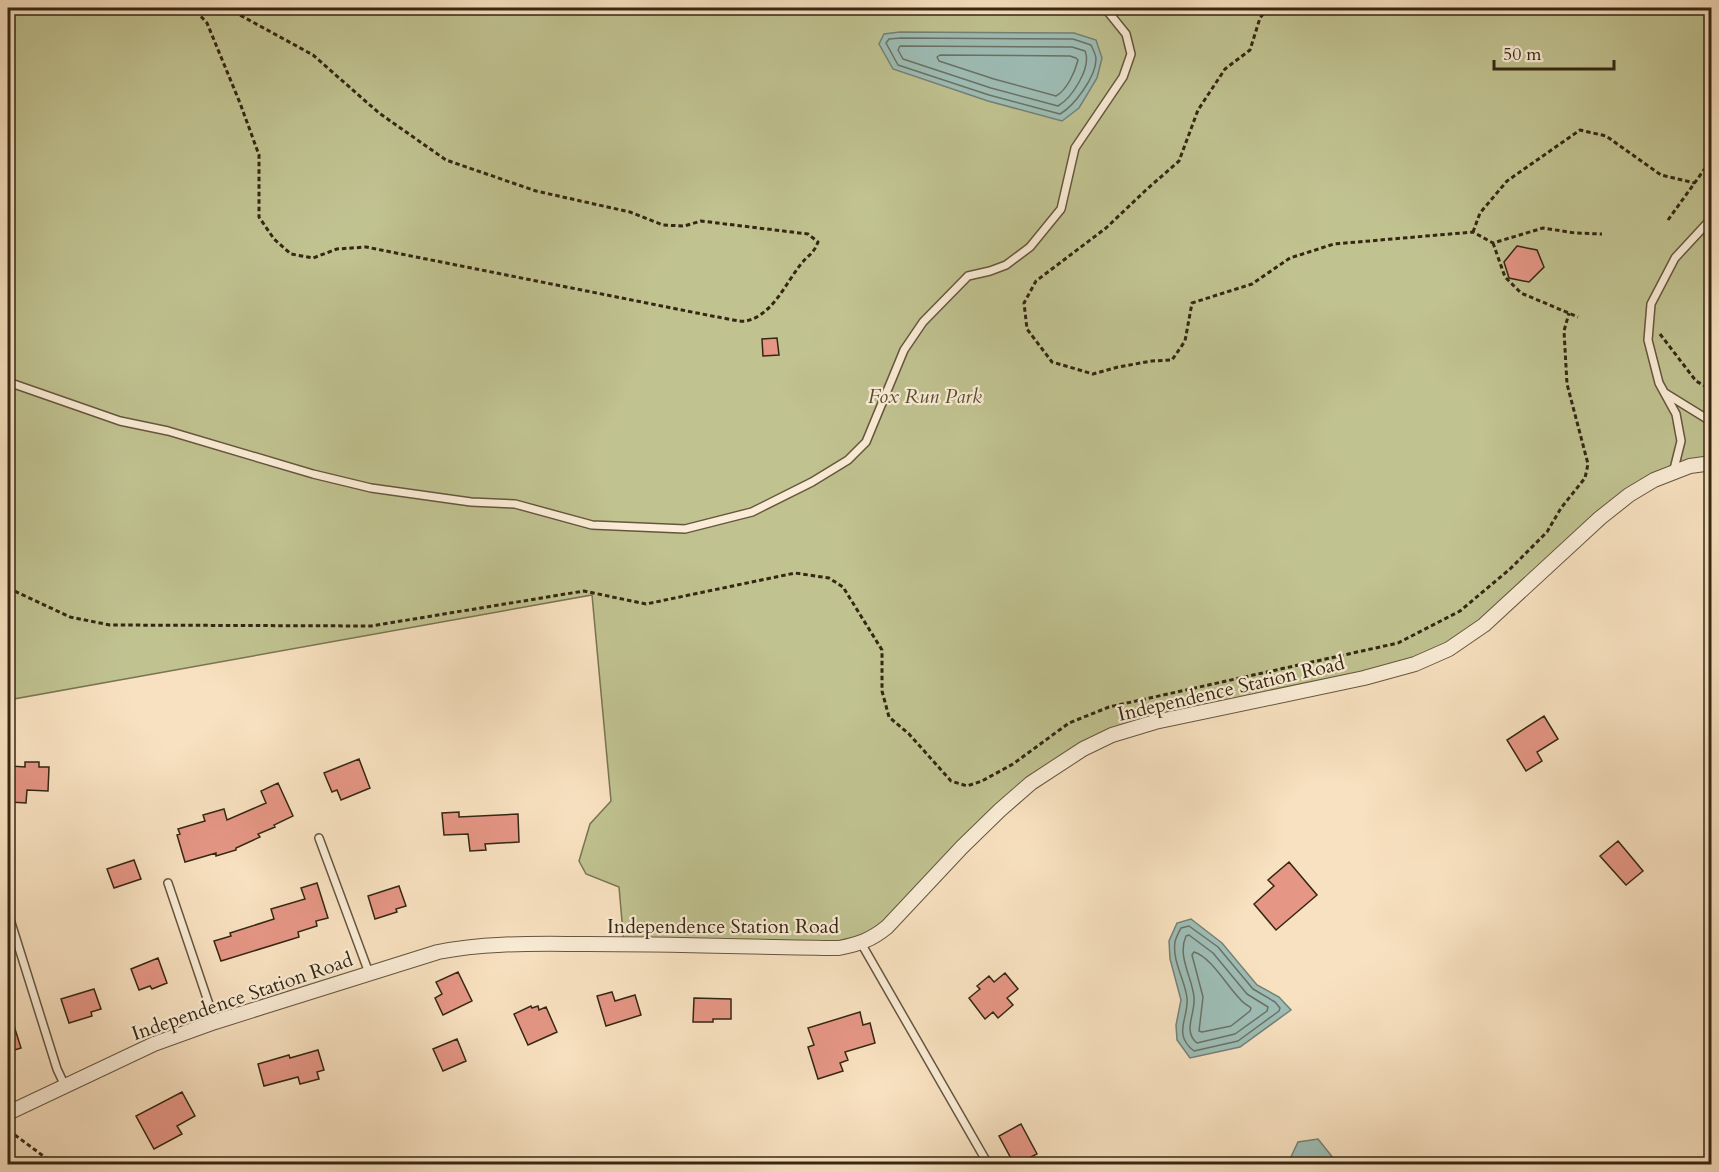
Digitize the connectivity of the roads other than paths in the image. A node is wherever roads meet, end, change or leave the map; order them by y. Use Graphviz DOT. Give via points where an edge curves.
graph roads {
  1 [pos="1105,8"];
  2 [pos="1712,218"];
  3 [pos="8,382"];
  4 [pos="1665,393"];
  5 [pos="1712,422"];
  6 [pos="1712,463"];
  7 [pos="1673,473"];
  8 [pos="319,838"];
  9 [pos="168,883"];
  10 [pos="8,913"];
  11 [pos="861,944"];
  12 [pos="369,973"];
  13 [pos="215,1022"];
  14 [pos="65,1086"];
  15 [pos="8,1113"];
  16 [pos="988,1164"];
  1 -- 3 [label="lane" via="1126,34 1131,54 1123,77 1075,148 1061,209 1030,247 1006,265 968,276 923,322 904,350 866,442 848,460 752,512 685,529 592,525 515,504 371,488 168,430 120,421"];
  2 -- 4 [label="lane" via="1675,258 1651,304 1648,340"];
  4 -- 5 [label="lane"];
  4 -- 7 [label="lane" via="1676,414 1681,441"];
  6 -- 7 [label="street, Independence Station Road"];
  7 -- 11 [label="street, Independence Station Road" via="1629,495 1484,625 1449,649 1415,664 1364,678 1155,722 1083,748 1031,783 1000,810 887,927"];
  8 -- 12 [label="lane"];
  9 -- 13 [label="lane"];
  10 -- 14 [label="lane"];
  11 -- 12 [label="street, Independence Station Road" via="839,948 496,944 438,952"];
  11 -- 16 [label="lane"];
  12 -- 13 [label="street, Independence Station Road"];
  13 -- 14 [label="street, Independence Station Road" via="154,1044"];
  14 -- 15 [label="street, Independence Station Road"];
}
